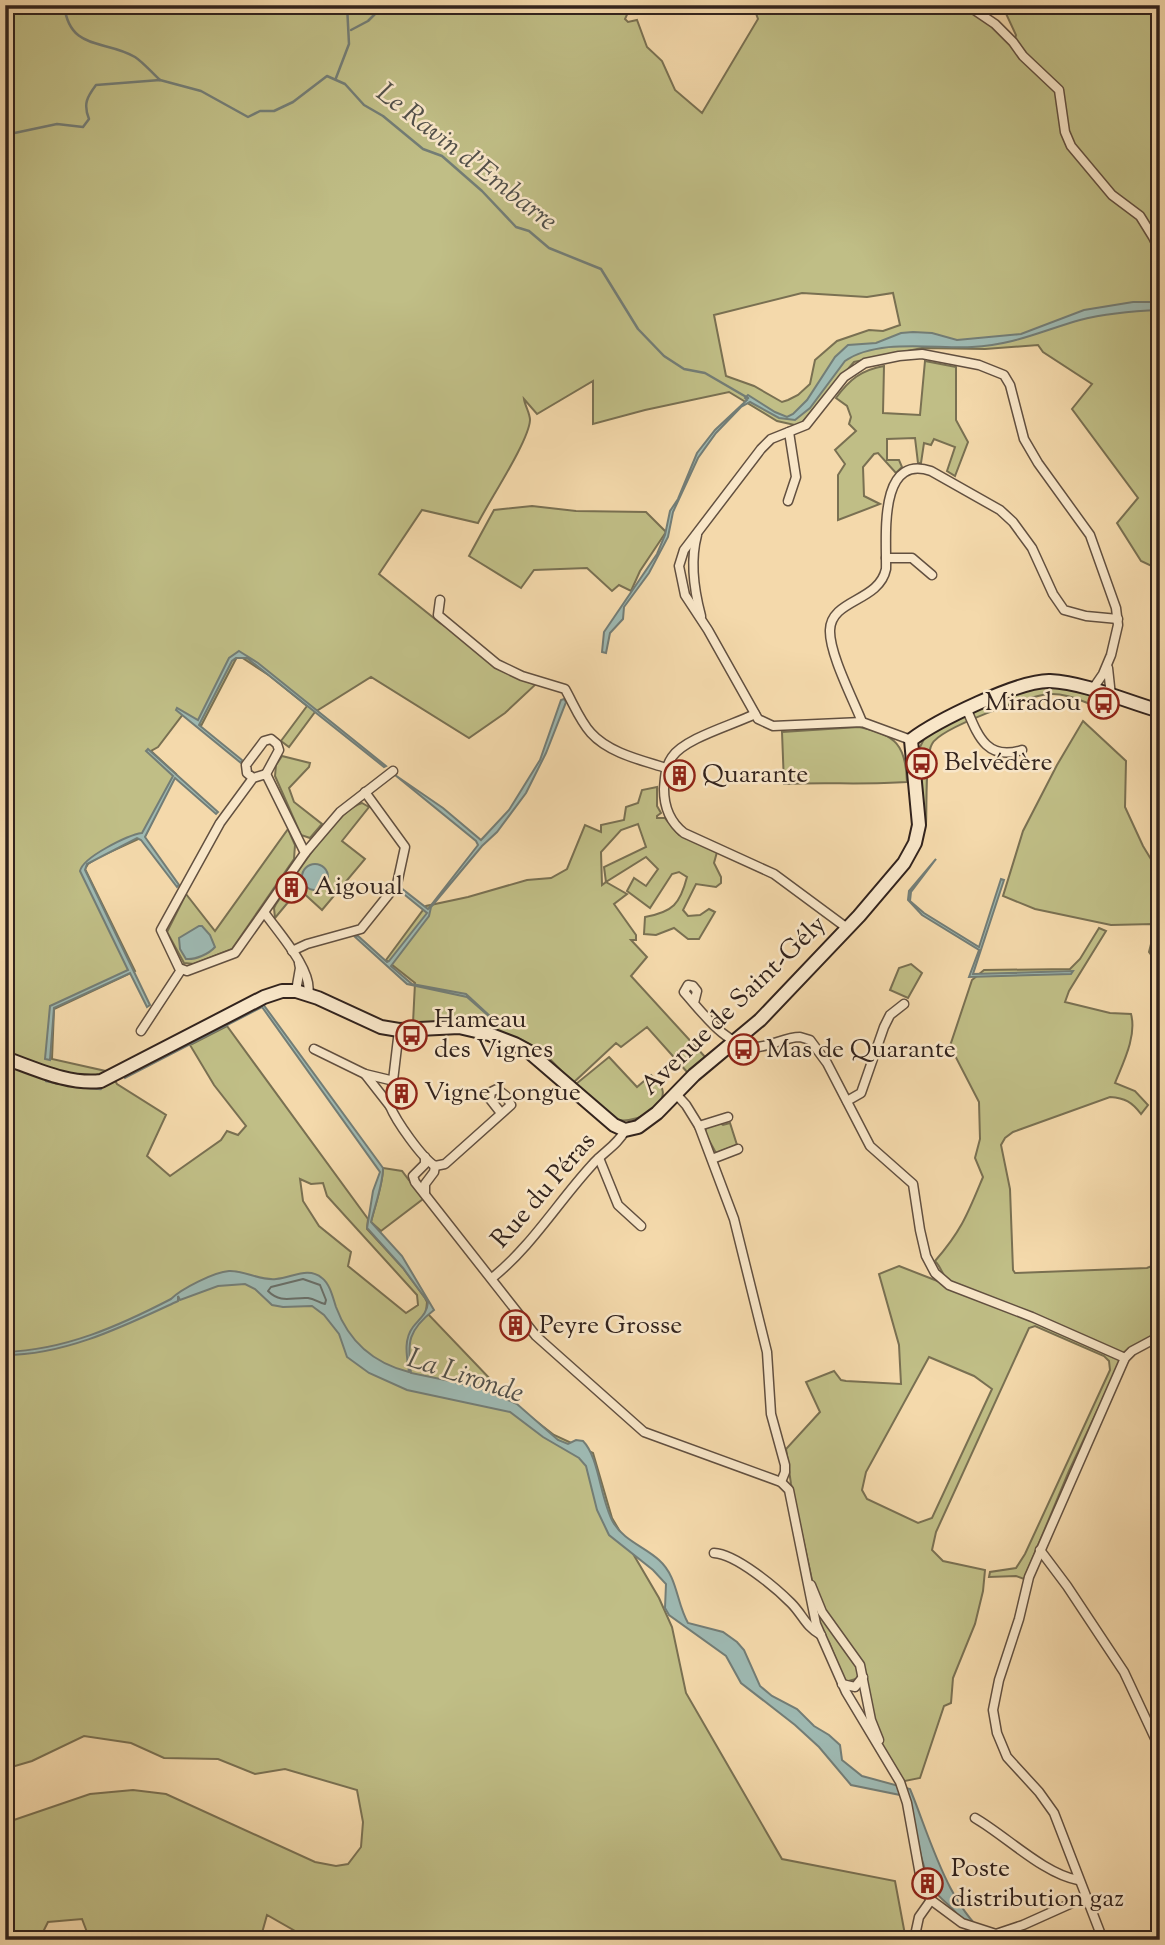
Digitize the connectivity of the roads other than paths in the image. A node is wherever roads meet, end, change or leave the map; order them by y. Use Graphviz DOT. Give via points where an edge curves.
graph roads {
  1 [pos="967,5"];
  2 [pos="1160,252"];
  3 [pos="789,432"];
  4 [pos="788,501"];
  5 [pos="698,532"];
  6 [pos="886,558"];
  7 [pos="932,575"];
  8 [pos="440,600"];
  9 [pos="1118,619"];
  10 [pos="702,620"];
  11 [pos="1109,661"];
  12 [pos="1092,690"];
  13 [pos="1111,696"];
  14 [pos="967,710"];
  15 [pos="1160,711"];
  16 [pos="755,715"];
  17 [pos="862,722"];
  18 [pos="911,740"];
  19 [pos="1022,750"];
  20 [pos="666,768"];
  21 [pos="393,771"];
  22 [pos="265,774"];
  23 [pos="253,778"];
  24 [pos="365,792"];
  25 [pos="305,853"];
  26 [pos="264,912"];
  27 [pos="847,928"];
  28 [pos="292,951"];
  29 [pos="299,963"];
  30 [pos="181,970"];
  31 [pos="302,992"];
  32 [pos="694,1003"];
  33 [pos="904,1003"];
  34 [pos="399,1030"];
  35 [pos="141,1031"];
  36 [pos="733,1043"];
  37 [pos="314,1049"];
  38 [pos="5,1058"];
  39 [pos="365,1073"];
  40 [pos="394,1082"];
  41 [pos="676,1094"];
  42 [pos="847,1101"];
  43 [pos="390,1106"];
  44 [pos="501,1113"];
  45 [pos="728,1117"];
  46 [pos="699,1126"];
  47 [pos="625,1130"];
  48 [pos="738,1149"];
  49 [pos="425,1157"];
  50 [pos="599,1158"];
  51 [pos="712,1158"];
  52 [pos="435,1166"];
  53 [pos="415,1182"];
  54 [pos="425,1184"];
  55 [pos="426,1196"];
  56 [pos="641,1226"];
  57 [pos="492,1278"];
  58 [pos="1160,1336"];
  59 [pos="1125,1358"];
  60 [pos="781,1482"];
  61 [pos="1040,1550"];
  62 [pos="714,1553"];
  63 [pos="806,1574"];
  64 [pos="821,1635"];
  65 [pos="863,1677"];
  66 [pos="842,1684"];
  67 [pos="1160,1749"];
  68 [pos="886,1759"];
  69 [pos="975,1818"];
  70 [pos="1078,1881"];
  71 [pos="931,1900"];
  72 [pos="1086,1900"];
  73 [pos="914,1940"];
  74 [pos="1103,1940"];
  1 -- 2 [label="street" via="995,24 1059,90 1071,146 1112,195 1140,216"];
  3 -- 4 [label="street" via="796,477"];
  3 -- 5 [label="street" via="766,443"];
  3 -- 9 [label="street" via="806,425 844,377 865,363 914,354 996,371 1008,380 1028,447 1090,535"];
  5 -- 10 [label="street" via="695,580"];
  5 -- 10 [label="street" via="679,566 685,595"];
  6 -- 7 [label="street" via="912,558"];
  6 -- 9 [label="street" via="891,489 909,471 926,469 1013,522 1064,610"];
  6 -- 17 [label="street" via="879,585 841,609 831,624 832,642"];
  8 -- 20 [label="street" via="438,615 497,664 565,689 588,730 600,740 614,750"];
  9 -- 11 [label="street"];
  10 -- 16 [label="street"];
  11 -- 12 [label="street"];
  11 -- 13 [label="street"];
  12 -- 13 [label="street"];
  12 -- 14 [label="street" via="1039,682"];
  13 -- 15 [label="street"];
  14 -- 18 [label="street"];
  14 -- 19 [label="street" via="987,746 1001,752"];
  16 -- 17 [label="street" via="773,726"];
  16 -- 20 [label="street" via="681,748"];
  17 -- 18 [label="street"];
  18 -- 27 [label="street, Avenue de Saint-Gély" via="918,835 904,863"];
  20 -- 27 [label="street" via="667,813 676,826 774,874"];
  21 -- 24 [label="street"];
  22 -- 23 [label="street"];
  22 -- 23 [label="street" via="279,750 271,739 264,741 246,765"];
  22 -- 25 [label="street"];
  23 -- 30 [label="street" via="220,823 161,929"];
  24 -- 25 [label="street" via="340,812"];
  24 -- 28 [label="street" via="405,847 397,884 361,929"];
  25 -- 26 [label="street"];
  26 -- 28 [label="street"];
  26 -- 30 [label="street" via="235,953"];
  27 -- 36 [label="street, Avenue de Saint-Gély"];
  28 -- 29 [label="street"];
  29 -- 31 [label="street"];
  29 -- 31 [label="street" via="309,984"];
  30 -- 35 [label="street"];
  31 -- 34 [label="street" via="375,1026"];
  31 -- 38 [label="street" via="282,991 264,997 106,1080 75,1080"];
  32 -- 36 [label="street"];
  33 -- 42 [label="street" via="884,1027 861,1093"];
  34 -- 40 [label="street"];
  34 -- 47 [label="street" via="464,1027 515,1044"];
  36 -- 41 [label="street, Avenue de Saint-Gély"];
  36 -- 42 [label="street" via="758,1047 806,1038 827,1063"];
  37 -- 39 [label="street"];
  39 -- 40 [label="street"];
  39 -- 43 [label="street"];
  40 -- 43 [label="street"];
  41 -- 46 [label="street"];
  41 -- 47 [label="street, Avenue de Saint-Gély" via="641,1125"];
  42 -- 59 [label="street" via="870,1146 913,1184 924,1248 941,1279"];
  43 -- 49 [label="street"];
  44 -- 52 [label="street" via="445,1164"];
  45 -- 46 [label="street"];
  46 -- 51 [label="street"];
  47 -- 50 [label="street, Rue du Péras"];
  48 -- 51 [label="street"];
  49 -- 52 [label="street"];
  49 -- 53 [label="street" via="425,1164 413,1176"];
  50 -- 56 [label="street" via="618,1205"];
  50 -- 57 [label="street, Rue du Péras" via="513,1260"];
  51 -- 60 [label="street" via="736,1227 767,1352 771,1414 785,1465"];
  52 -- 54 [label="street"];
  53 -- 54 [label="street"];
  53 -- 55 [label="street"];
  54 -- 55 [label="street"];
  55 -- 57 [label="street"];
  57 -- 60 [label="street" via="543,1344 644,1432"];
  58 -- 59 [label="street"];
  59 -- 61 [label="street"];
  60 -- 63 [label="street" via="789,1490"];
  61 -- 67 [label="street" via="1124,1672"];
  61 -- 70 [label="street" via="999,1680 993,1718 1009,1761 1054,1813"];
  62 -- 64 [label="street" via="728,1556 769,1585"];
  63 -- 64 [label="street"];
  63 -- 65 [label="street" via="822,1612 860,1665"];
  64 -- 66 [label="street"];
  65 -- 66 [label="street" via="855,1687"];
  65 -- 68 [label="street"];
  66 -- 68 [label="street"];
  68 -- 71 [label="street" via="900,1782 922,1886"];
  69 -- 70 [label="street" via="1063,1877"];
  70 -- 72 [label="street"];
  71 -- 72 [label="street" via="957,1920 1001,1933"];
  71 -- 73 [label="street" via="919,1917"];
  72 -- 74 [label="street"];
}
